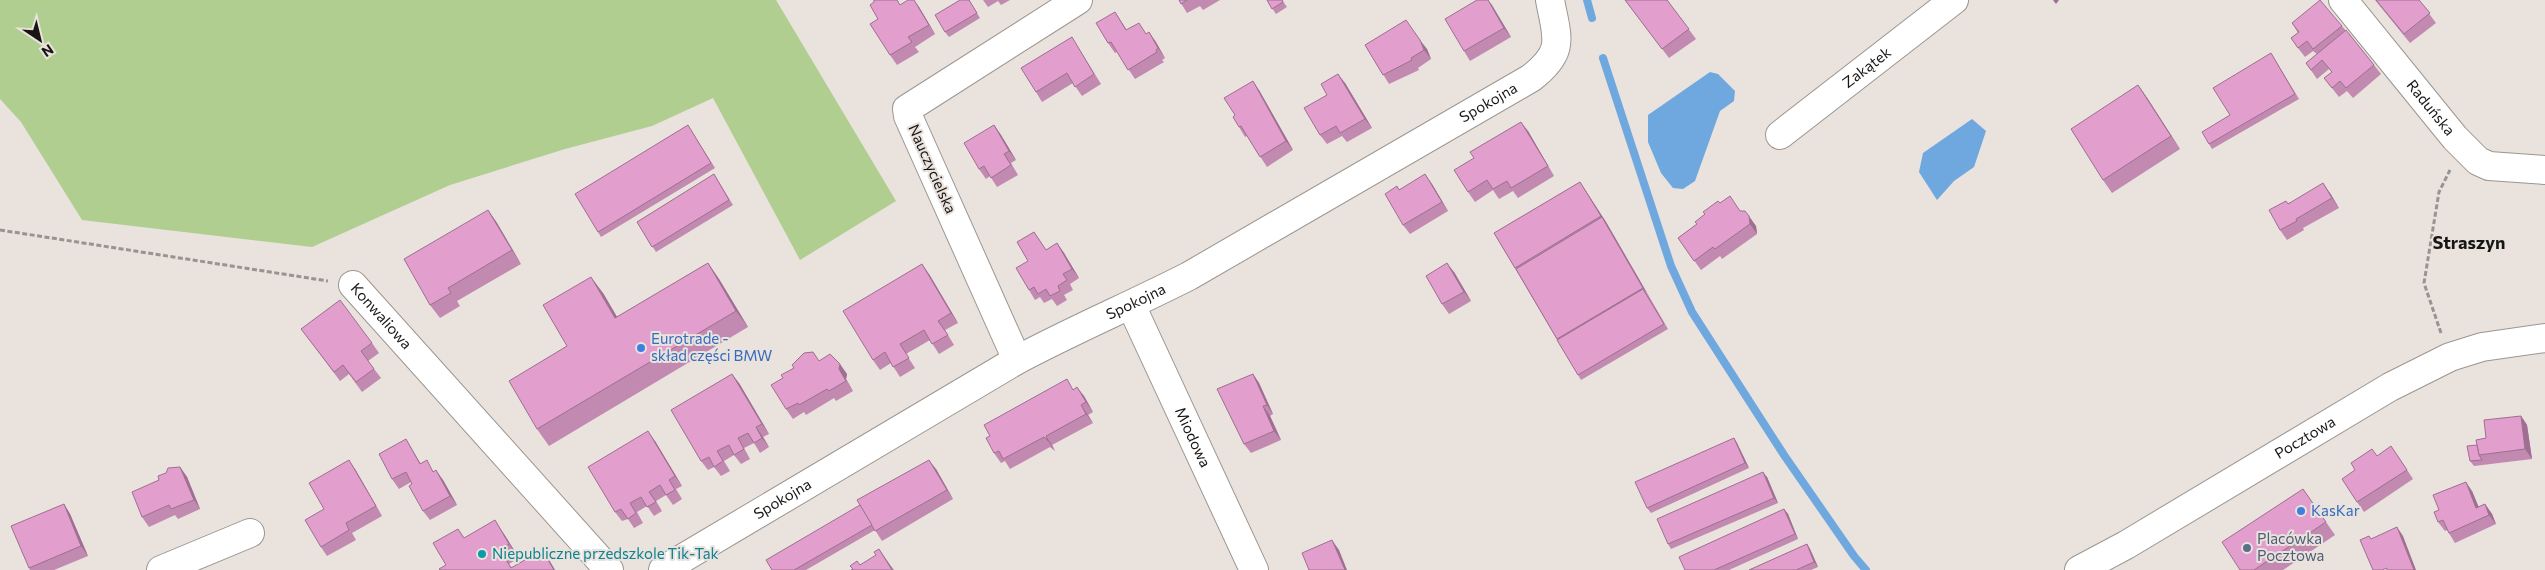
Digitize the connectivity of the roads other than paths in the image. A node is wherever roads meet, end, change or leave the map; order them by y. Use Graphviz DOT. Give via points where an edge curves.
graph roads {
  1 [pos="1078,0"];
  2 [pos="1550,0"];
  3 [pos="1954,0"];
  4 [pos="2343,0"];
  5 [pos="1780,135"];
  6 [pos="2545,170"];
  7 [pos="353,285"];
  8 [pos="1131,305"];
  9 [pos="2545,338"];
  10 [pos="1017,360"];
  11 [pos="250,533"];
  12 [pos="161,570"];
  13 [pos="610,570"];
  14 [pos="663,570"];
  15 [pos="1254,570"];
  16 [pos="2079,570"];
  1 -- 10 [label="street, Nauczycielska" via="907,109"];
  2 -- 8 [label="street, Spokojna" via="1557,40 1554,55 1531,78 1189,276"];
  3 -- 5 [label="street, Zakątek"];
  4 -- 6 [label="street, Raduńska" via="2455,138 2478,161 2489,166"];
  7 -- 13 [label="street, Konwaliowa"];
  8 -- 10 [label="street, Spokojna" via="1073,330"];
  8 -- 15 [label="street, Miodowa"];
  9 -- 16 [label="street, Pocztowa" via="2448,350 2126,545"];
  10 -- 14 [label="street, Spokojna"];
  11 -- 12 [label="street"];
}
